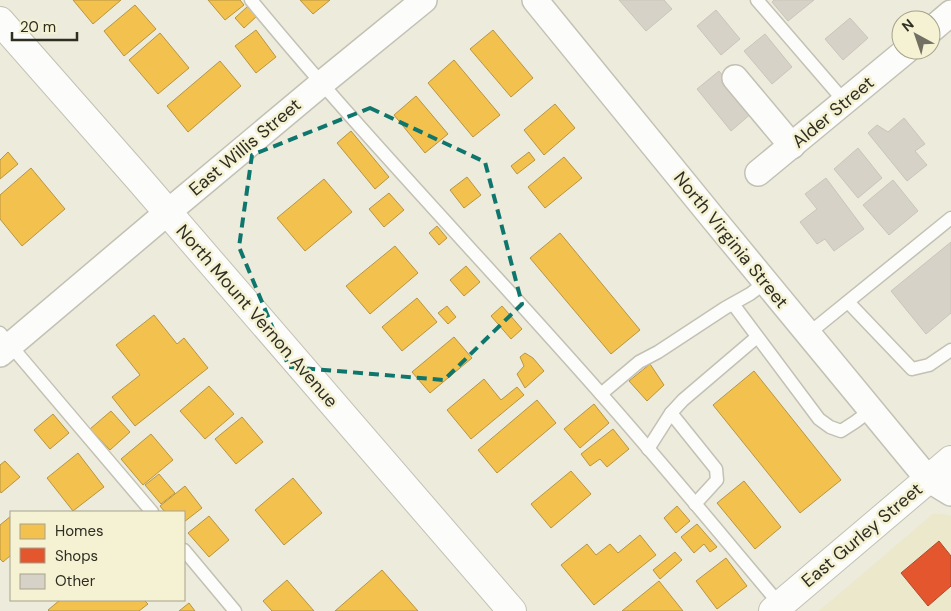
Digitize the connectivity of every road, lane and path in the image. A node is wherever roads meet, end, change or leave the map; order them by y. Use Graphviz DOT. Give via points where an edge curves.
graph roads {
  1 [pos="251,0"];
  2 [pos="424,0"];
  3 [pos="535,0"];
  4 [pos="757,0"];
  5 [pos="951,13"];
  6 [pos="0,21"];
  7 [pos="941,22"];
  8 [pos="895,60"];
  9 [pos="735,78"];
  10 [pos="321,84"];
  11 [pos="844,102"];
  12 [pos="792,146"];
  13 [pos="758,173"];
  14 [pos="168,212"];
  15 [pos="951,218"];
  16 [pos="766,282"];
  17 [pos="848,302"];
  18 [pos="732,304"];
  19 [pos="808,334"];
  20 [pos="757,336"];
  21 [pos="4,344"];
  22 [pos="951,350"];
  23 [pos="602,394"];
  24 [pos="871,410"];
  25 [pos="671,413"];
  26 [pos="648,449"];
  27 [pos="951,460"];
  28 [pos="928,479"];
  29 [pos="951,493"];
  30 [pos="695,504"];
  31 [pos="151,511"];
  32 [pos="185,551"];
  33 [pos="780,609"];
  34 [pos="235,611"];
  35 [pos="512,611"];
  1 -- 10 [label="lane"];
  2 -- 10 [label="street, East Willis Street"];
  3 -- 16 [label="street, North Virginia Street"];
  4 -- 11 [label="lane"];
  5 -- 7 [label="street"];
  6 -- 14 [label="street, North Mount Vernon Avenue"];
  8 -- 11 [label="street, Alder Street"];
  9 -- 12 [label="street"];
  10 -- 14 [label="street, East Willis Street"];
  10 -- 23 [label="lane"];
  11 -- 12 [label="street, Alder Street"];
  12 -- 13 [label="street, Alder Street"];
  14 -- 21 [label="street, East Willis Street"];
  14 -- 35 [label="street, North Mount Vernon Avenue"];
  15 -- 17 [label="lane"];
  16 -- 18 [label="lane"];
  16 -- 19 [label="street, North Virginia Street"];
  17 -- 19 [label="lane"];
  17 -- 22 [label="lane" via="912,370 930,365"];
  18 -- 20 [label="lane"];
  18 -- 23 [label="lane" via="640,362"];
  19 -- 24 [label="street, North Virginia Street"];
  20 -- 24 [label="lane" via="819,419 830,427 841,431"];
  20 -- 25 [label="lane"];
  21 -- 31 [label="lane"];
  23 -- 26 [label="lane"];
  24 -- 28 [label="street, North Virginia Street"];
  25 -- 26 [label="lane"];
  25 -- 30 [label="lane" via="716,469 717,480"];
  26 -- 30 [label="lane"];
  27 -- 28 [label="street, East Gurley Street"];
  28 -- 29 [label="street, North Virginia Street"];
  28 -- 33 [label="street, East Gurley Street"];
  30 -- 33 [label="lane"];
  32 -- 34 [label="lane"];
}
